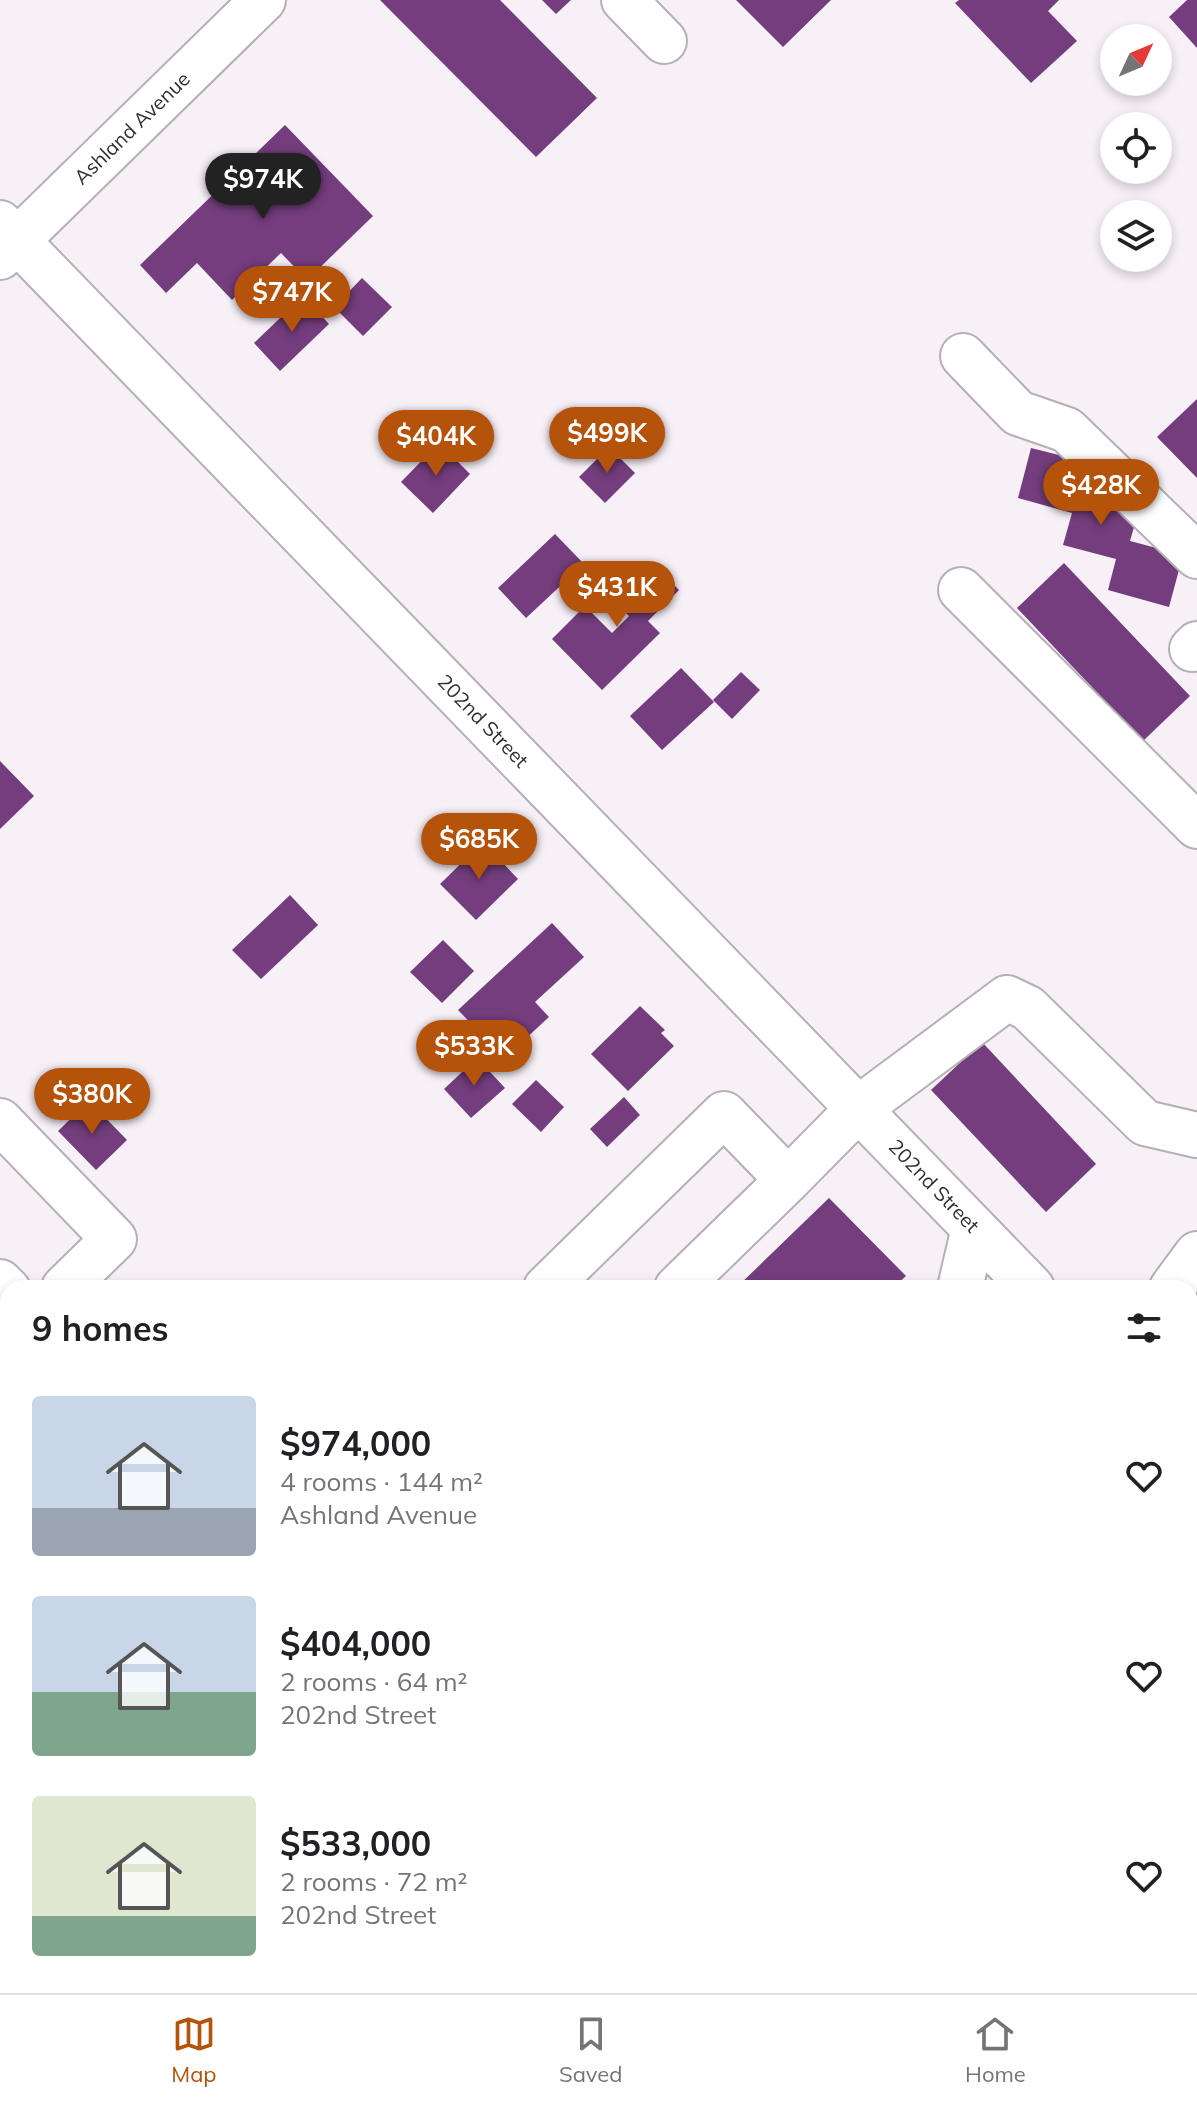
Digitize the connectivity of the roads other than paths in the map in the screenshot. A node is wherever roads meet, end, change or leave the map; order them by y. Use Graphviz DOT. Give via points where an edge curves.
graph roads {
  1 [pos="263,0"];
  2 [pos="624,0"];
  3 [pos="664,41"];
  4 [pos="6,240"];
  5 [pos="963,356"];
  6 [pos="1197,556"];
  7 [pos="961,590"];
  8 [pos="1197,826"];
  9 [pos="859,1108"];
  10 [pos="0,1121"];
  11 [pos="1197,1135"];
  12 [pos="788,1180"];
  13 [pos="974,1228"];
  14 [pos="1197,1254"];
  15 [pos="72,1280"];
  16 [pos="554,1280"];
  17 [pos="685,1280"];
  18 [pos="962,1280"];
  19 [pos="1024,1280"];
  20 [pos="1178,1280"];
  1 -- 4 [label="street, Ashland Avenue"];
  2 -- 3 [label="street"];
  4 -- 9 [label="street, 202nd Street"];
  5 -- 6 [label="street" via="1018,413 1067,430"];
  7 -- 8 [label="street"];
  9 -- 11 [label="street" via="1007,998 1028,1008 1145,1123"];
  9 -- 12 [label="street"];
  9 -- 13 [label="street, 202nd Street"];
  10 -- 15 [label="street" via="114,1239"];
  12 -- 16 [label="street" via="724,1114"];
  12 -- 17 [label="street"];
  13 -- 18 [label="street"];
  13 -- 19 [label="street, 202nd Street"];
  14 -- 20 [label="street"];
}
